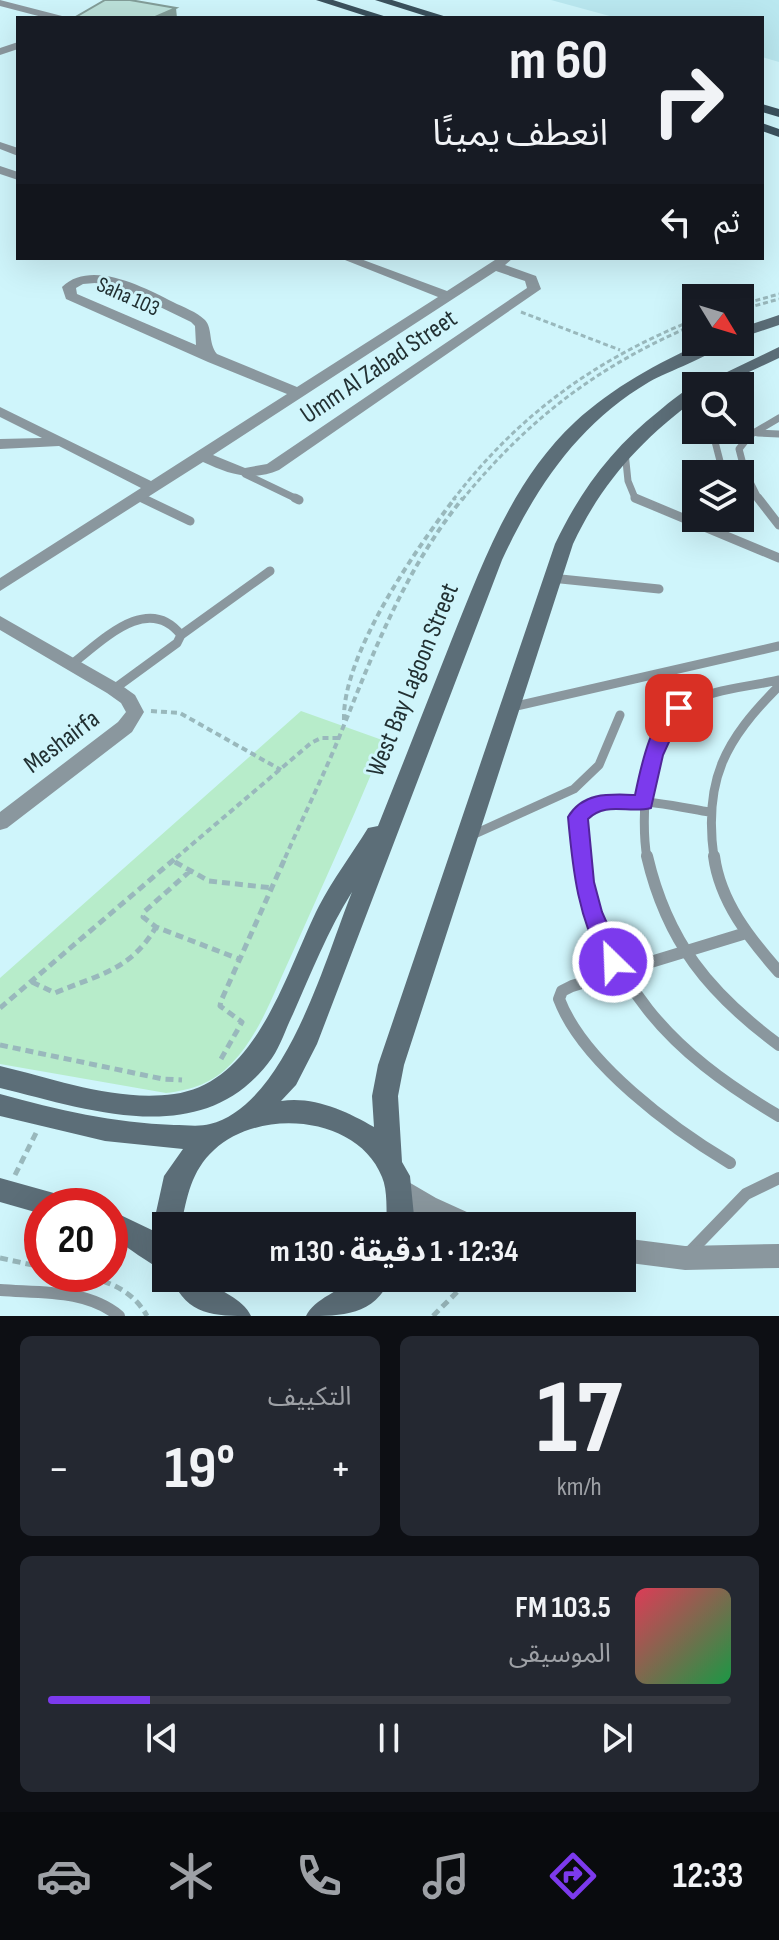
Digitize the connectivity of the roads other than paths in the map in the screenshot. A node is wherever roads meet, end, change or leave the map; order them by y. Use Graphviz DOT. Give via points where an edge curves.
graph roads {
  1 [pos="321,0"];
  2 [pos="380,0"];
  3 [pos="5,1"];
  4 [pos="53,16"];
  5 [pos="377,16"];
  6 [pos="437,16"];
  7 [pos="360,261"];
  8 [pos="501,262"];
  9 [pos="449,296"];
  10 [pos="779,320"];
  11 [pos="754,328"];
  12 [pos="779,352"];
  13 [pos="684,356"];
  14 [pos="213,359"];
  15 [pos="736,372"];
  16 [pos="299,393"];
  17 [pos="682,402"];
  18 [pos="0,411"];
  19 [pos="779,418"];
  20 [pos="757,432"];
  21 [pos="779,434"];
  22 [pos="0,444"];
  23 [pos="64,444"];
  24 [pos="625,448"];
  25 [pos="201,455"];
  26 [pos="245,474"];
  27 [pos="144,491"];
  28 [pos="299,500"];
  29 [pos="190,521"];
  30 [pos="779,525"];
  31 [pos="779,558"];
  32 [pos="270,571"];
  33 [pos="551,578"];
  34 [pos="0,586"];
  35 [pos="659,589"];
  36 [pos="0,622"];
  37 [pos="181,635"];
  38 [pos="779,646"];
  39 [pos="72,664"];
  40 [pos="779,683"];
  41 [pos="114,689"];
  42 [pos="508,707"];
  43 [pos="620,715"];
  44 [pos="644,803"];
  45 [pos="709,812"];
  46 [pos="391,816"];
  47 [pos="0,823"];
  48 [pos="465,839"];
  49 [pos="746,933"];
  50 [pos="681,951"];
  51 [pos="618,971"];
  52 [pos="779,972"];
  53 [pos="779,1045"];
  54 [pos="0,1077"];
  55 [pos="0,1105"];
  56 [pos="254,1114"];
  57 [pos="779,1116"];
  58 [pos="211,1136"];
  59 [pos="389,1162"];
  60 [pos="730,1163"];
  61 [pos="779,1178"];
  62 [pos="400,1188"];
  63 [pos="3,1191"];
  64 [pos="24,1197"];
  65 [pos="168,1212"];
  66 [pos="401,1212"];
  67 [pos="440,1212"];
  68 [pos="128,1232"];
  69 [pos="152,1246"];
  70 [pos="636,1252"];
  71 [pos="779,1256"];
  72 [pos="685,1258"];
  73 [pos="0,1290"];
  74 [pos="362,1292"];
  75 [pos="199,1297"];
  76 [pos="330,1313"];
  77 [pos="119,1316"];
  78 [pos="236,1316"];
  1 -- 5 [label="main road"];
  2 -- 6 [label="main road"];
  3 -- 4 [label="street"];
  7 -- 9 [label="street"];
  8 -- 9 [label="street, Umm Al Zabad Street"];
  8 -- 26 [label="street, Umm Al Zabad Street" via="531,279 531,293 273,467"];
  9 -- 16 [label="street, Umm Al Zabad Street"];
  10 -- 11 [label="street"];
  12 -- 15 [label="street"];
  13 -- 46 [label="street, West Bay Lagoon Street" via="616,396 542,466 509,521"];
  14 -- 14 [label="street, Saha 103" via="203,346 202,325 196,319 108,279 84,279 69,287 71,296"];
  14 -- 16 [label="street, Saha 103"];
  16 -- 25 [label="street, Umm Al Zabad Street"];
  17 -- 24 [label="street"];
  18 -- 23 [label="street"];
  19 -- 20 [label="lane"];
  20 -- 21 [label="lane"];
  20 -- 30 [label="lane" via="740,444 741,468"];
  22 -- 23 [label="street"];
  23 -- 27 [label="street"];
  24 -- 31 [label="lane" via="635,498"];
  24 -- 33 [label="street" via="577,513"];
  25 -- 26 [label="street"];
  25 -- 27 [label="street, Umm Al Zabad Street"];
  26 -- 28 [label="lane"];
  27 -- 29 [label="lane"];
  27 -- 34 [label="street, Umm Al Zabad Street"];
  32 -- 37 [label="lane"];
  33 -- 35 [label="lane"];
  33 -- 42 [label="street"];
  36 -- 39 [label="street, Meshairfa"];
  37 -- 39 [label="lane" via="177,628 144,616"];
  37 -- 41 [label="lane"];
  38 -- 42 [label="lane"];
  39 -- 41 [label="street, Meshairfa"];
  40 -- 44 [label="lane" via="679,708 653,755"];
  40 -- 45 [label="lane" via="725,748"];
  41 -- 47 [label="street, Meshairfa" via="135,712 125,727"];
  42 -- 48 [label="street"];
  43 -- 48 [label="lane" via="599,765 574,789"];
  44 -- 45 [label="lane"];
  44 -- 50 [label="lane" via="653,883"];
  44 -- 51 [label="lane" via="605,801 578,817 579,854 591,912"];
  45 -- 49 [label="lane" via="721,882"];
  46 -- 54 [label="street" via="331,906 263,1050 222,1092 176,1107 142,1107"];
  46 -- 56 [label="street, West Bay Lagoon Street" via="304,1044 287,1077"];
  48 -- 59 [label="street" via="391,1065 385,1096"];
  49 -- 50 [label="lane"];
  49 -- 52 [label="lane"];
  50 -- 51 [label="lane"];
  50 -- 53 [label="lane" via="728,1007"];
  51 -- 57 [label="lane" via="652,1020 692,1059"];
  51 -- 60 [label="lane" via="565,988 560,1003 620,1080 670,1124"];
  55 -- 58 [label="street" via="156,1138"];
  56 -- 58 [label="street"];
  56 -- 59 [label="street" via="292,1109 328,1115 360,1131"];
  58 -- 65 [label="street" via="185,1163"];
  59 -- 62 [label="street"];
  61 -- 72 [label="lane" via="746,1194"];
  62 -- 66 [label="street"];
  62 -- 67 [label="street"];
  63 -- 64 [label="street"];
  68 -- 69 [label="street"];
  70 -- 72 [label="street"];
  71 -- 72 [label="street"];
  73 -- 77 [label="lane" via="85,1299"];
  74 -- 76 [label="street"];
  75 -- 78 [label="street"];
}
